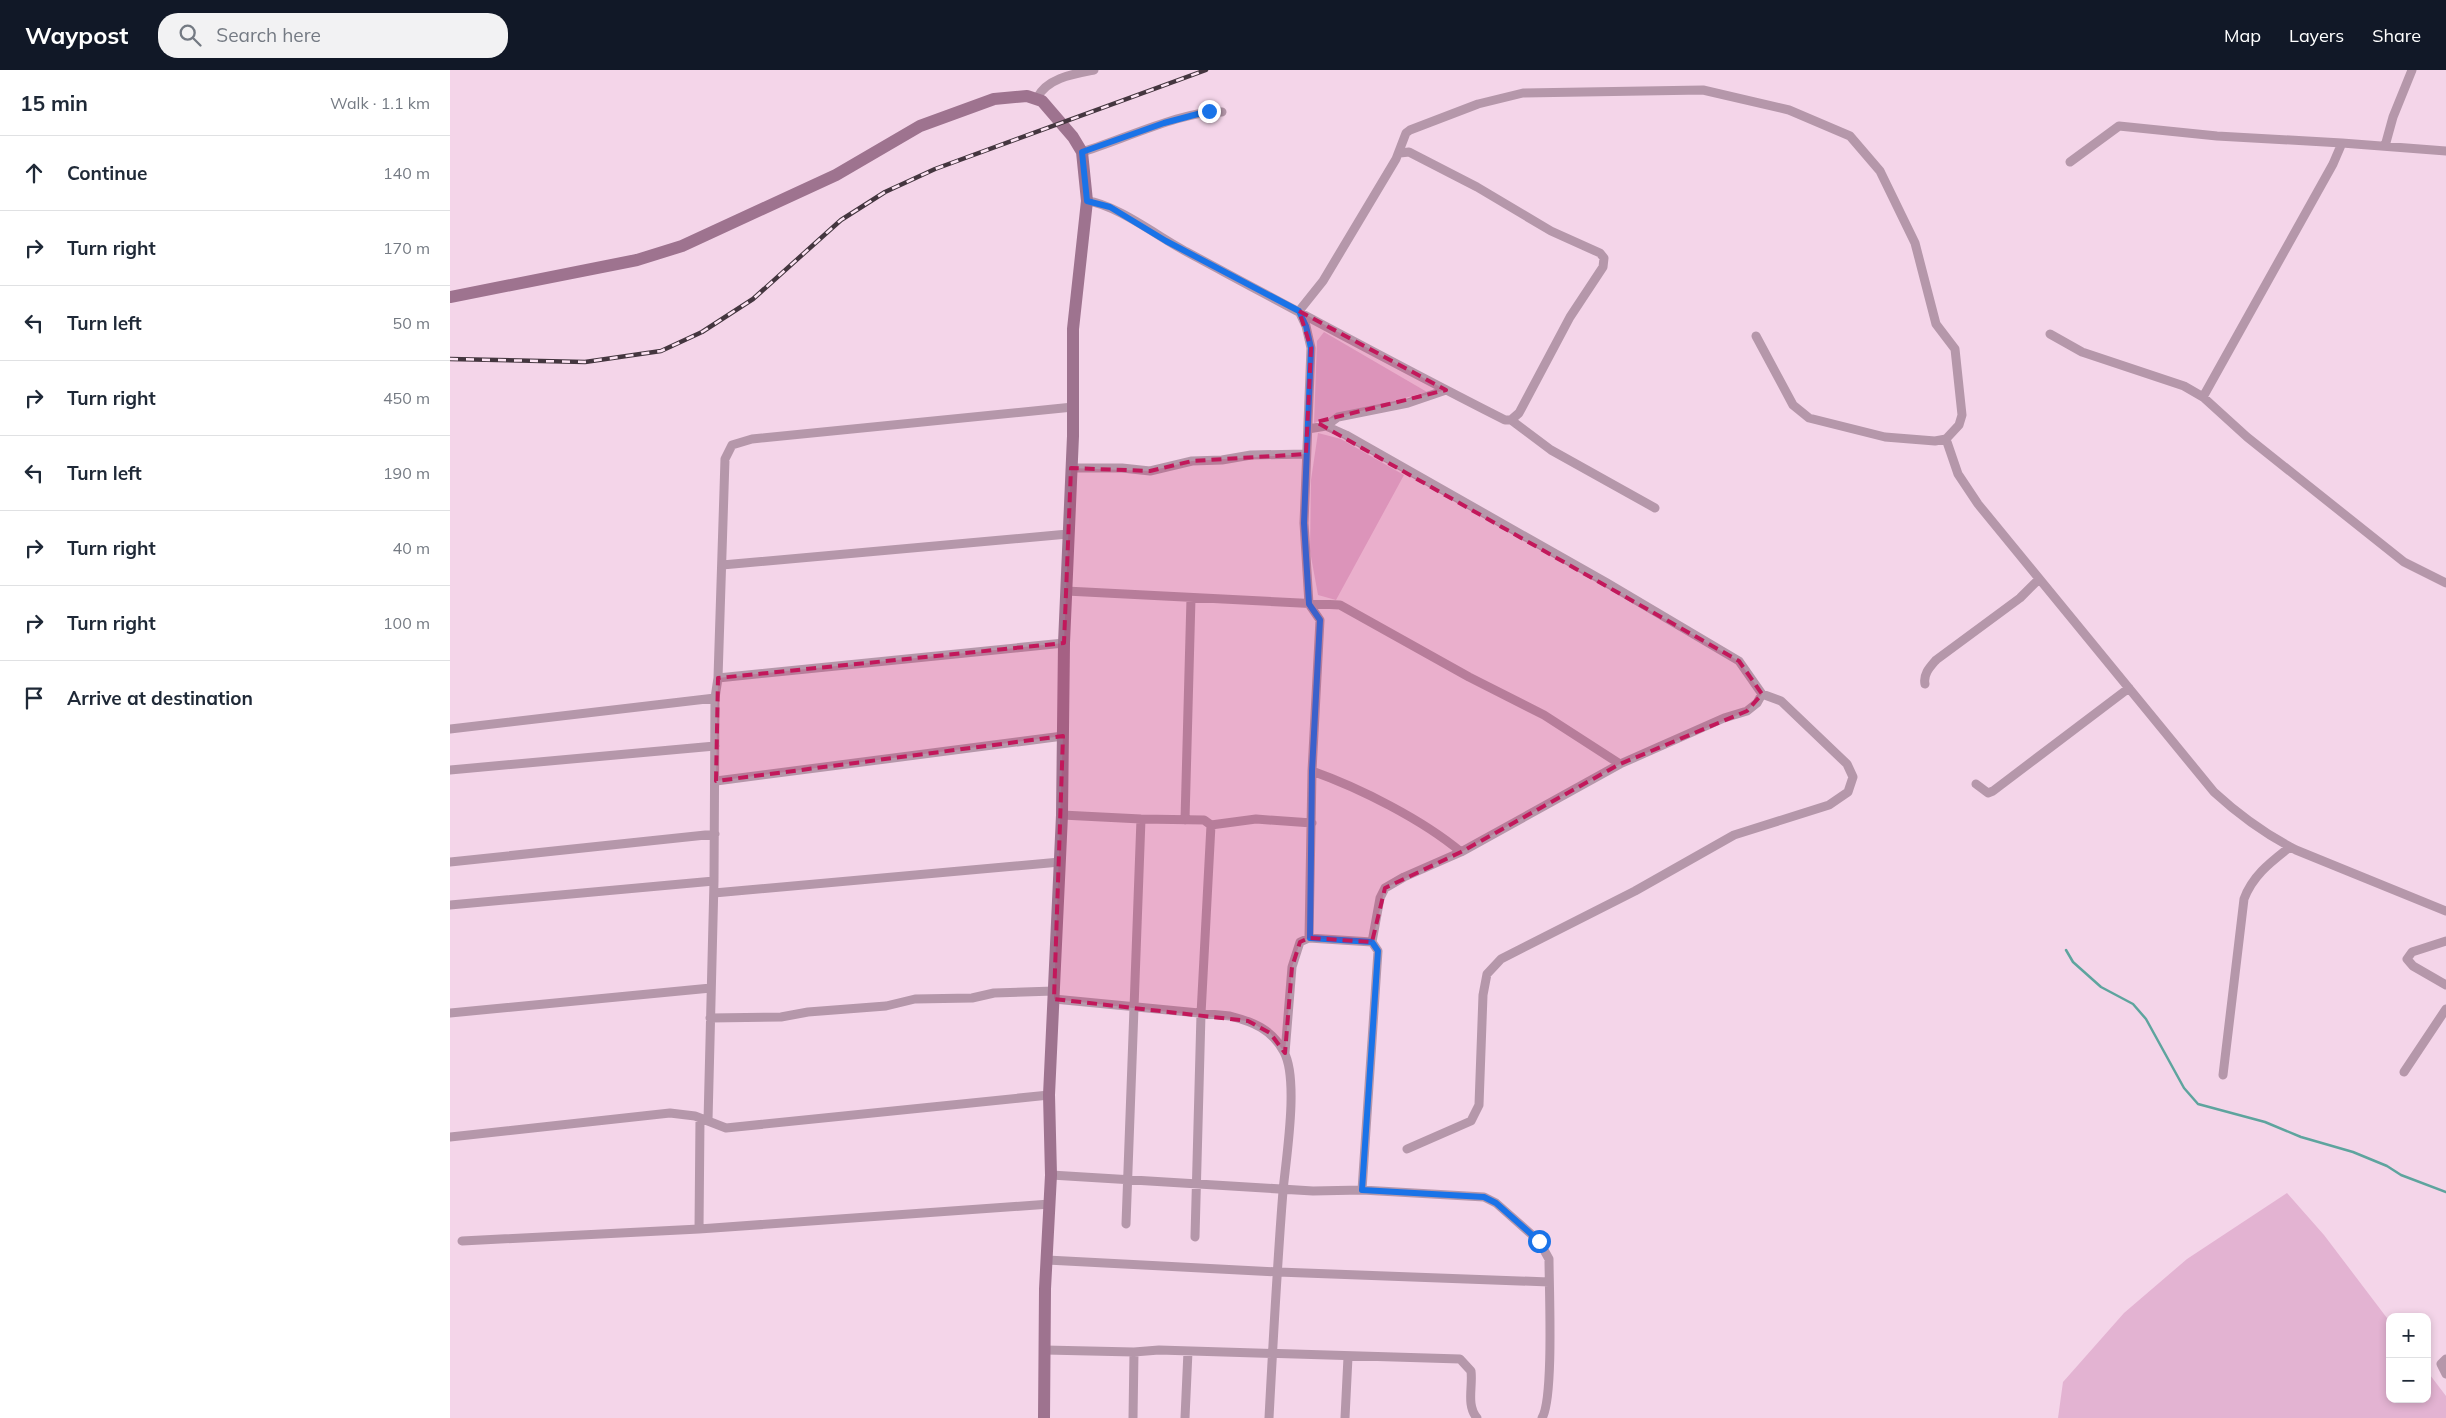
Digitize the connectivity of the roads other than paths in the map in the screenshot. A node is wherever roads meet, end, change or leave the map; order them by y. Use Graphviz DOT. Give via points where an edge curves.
graph roads {
  1 [pos="1094,70"];
  2 [pos="2412,70"];
  3 [pos="1036,98"];
  4 [pos="1222,112"];
  5 [pos="2342,143"];
  6 [pos="2385,146"];
  7 [pos="2446,151"];
  8 [pos="1082,152"];
  9 [pos="1400,153"];
  10 [pos="2070,162"];
  11 [pos="1087,201"];
  12 [pos="450,297"];
  13 [pos="1299,311"];
  14 [pos="2050,334"];
  15 [pos="1756,336"];
  16 [pos="1446,390"];
  17 [pos="2203,397"];
  18 [pos="1073,407"];
  19 [pos="1511,420"];
  20 [pos="1326,426"];
  21 [pos="1308,429"];
  22 [pos="1946,439"];
  23 [pos="1306,454"];
  24 [pos="1071,468"];
  25 [pos="1655,508"];
  26 [pos="1068,534"];
  27 [pos="722,565"];
  28 [pos="2039,579"];
  29 [pos="2446,584"];
  30 [pos="1066,591"];
  31 [pos="1191,598"];
  32 [pos="1309,604"];
  33 [pos="1064,643"];
  34 [pos="718,678"];
  35 [pos="1925,684"];
  36 [pos="2129,688"];
  37 [pos="1762,694"];
  38 [pos="715,698"];
  39 [pos="450,729"];
  40 [pos="1063,736"];
  41 [pos="714,746"];
  42 [pos="1620,764"];
  43 [pos="450,770"];
  44 [pos="1312,771"];
  45 [pos="716,781"];
  46 [pos="1976,784"];
  47 [pos="1062,815"];
  48 [pos="1141,820"];
  49 [pos="1184,820"];
  50 [pos="1312,823"];
  51 [pos="1211,825"];
  52 [pos="715,834"];
  53 [pos="2290,847"];
  54 [pos="1462,852"];
  55 [pos="450,862"];
  56 [pos="1060,862"];
  57 [pos="714,881"];
  58 [pos="714,893"];
  59 [pos="450,905"];
  60 [pos="2446,911"];
  61 [pos="1310,938"];
  62 [pos="2446,941"];
  63 [pos="1372,942"];
  64 [pos="2446,986"];
  65 [pos="711,988"];
  66 [pos="1054,995"];
  67 [pos="1135,1007"];
  68 [pos="2446,1009"];
  69 [pos="450,1013"];
  70 [pos="1201,1014"];
  71 [pos="710,1018"];
  72 [pos="1285,1053"];
  73 [pos="2404,1072"];
  74 [pos="2223,1075"];
  75 [pos="1049,1096"];
  76 [pos="704,1120"];
  77 [pos="450,1137"];
  78 [pos="1407,1149"];
  79 [pos="1051,1175"];
  80 [pos="1128,1180"];
  81 [pos="1196,1183"];
  82 [pos="1283,1189"];
  83 [pos="1362,1190"];
  84 [pos="1050,1204"];
  85 [pos="1126,1224"];
  86 [pos="699,1229"];
  87 [pos="1194,1237"];
  88 [pos="462,1241"];
  89 [pos="1047,1260"];
  90 [pos="1278,1272"];
  91 [pos="1549,1282"];
  92 [pos="1045,1350"];
  93 [pos="1188,1351"];
  94 [pos="1134,1352"];
  95 [pos="1273,1355"];
  96 [pos="1348,1357"];
  97 [pos="2446,1359"];
  98 [pos="2446,1374"];
  99 [pos="1044,1418"];
  100 [pos="1133,1418"];
  101 [pos="1185,1418"];
  102 [pos="1269,1418"];
  103 [pos="1345,1418"];
  104 [pos="1478,1418"];
  105 [pos="1542,1418"];
  1 -- 3 [label="street" via="1056,81 1042,89"];
  2 -- 6 [label="street"];
  3 -- 8 [label="street" via="1049,107"];
  3 -- 12 [label="street" via="994,99 920,126 836,175 682,246 637,260"];
  4 -- 8 [label="street" via="1209,111 1164,123"];
  5 -- 6 [label="street"];
  5 -- 10 [label="street" via="2217,136 2119,126"];
  5 -- 17 [label="street"];
  6 -- 7 [label="street"];
  8 -- 11 [label="street"];
  9 -- 13 [label="street" via="1323,281"];
  9 -- 19 [label="street" via="1409,152 1604,258 1603,267 1570,317 1519,413"];
  9 -- 22 [label="street" via="1406,133 1418,126 1478,104 1523,93 1703,90 1789,110 1850,136 1884,179 1915,243 1936,324 1955,349 1962,415 1959,425"];
  11 -- 13 [label="street" via="1110,207 1166,241"];
  11 -- 18 [label="street" via="1073,329"];
  13 -- 16 [label="street"];
  13 -- 21 [label="street" via="1311,348"];
  14 -- 17 [label="street" via="2082,352 2184,386"];
  15 -- 22 [label="street" via="1793,405 1809,418 1885,437"];
  16 -- 19 [label="street"];
  16 -- 20 [label="street" via="1338,417"];
  17 -- 29 [label="street" via="2247,437 2404,562"];
  18 -- 24 [label="street"];
  18 -- 27 [label="street" via="752,439 732,446 725,460"];
  19 -- 25 [label="street" via="1552,450"];
  20 -- 21 [label="street"];
  20 -- 37 [label="street" via="1607,583 1739,662"];
  21 -- 23 [label="street"];
  22 -- 28 [label="street" via="1958,474 1970,494"];
  23 -- 24 [label="street" via="1192,461 1150,471"];
  23 -- 32 [label="street" via="1304,523"];
  24 -- 26 [label="street"];
  26 -- 27 [label="street"];
  26 -- 30 [label="street"];
  27 -- 34 [label="street"];
  28 -- 35 [label="street" via="2020,598 1936,660 1928,670"];
  28 -- 36 [label="street"];
  30 -- 31 [label="street"];
  30 -- 33 [label="street"];
  31 -- 32 [label="street"];
  31 -- 49 [label="street"];
  32 -- 42 [label="street" via="1340,605 1544,715"];
  32 -- 44 [label="street" via="1320,620"];
  33 -- 34 [label="street"];
  33 -- 40 [label="street"];
  34 -- 38 [label="street"];
  36 -- 46 [label="street" via="1993,791 1988,793"];
  36 -- 53 [label="street" via="2214,792 2252,824"];
  37 -- 42 [label="street" via="1748,711 1724,718"];
  37 -- 78 [label="street" via="1781,701 1847,764 1853,777 1848,792 1829,805 1734,835 1635,891 1502,959 1487,974 1483,995 1478,1105 1471,1121"];
  38 -- 39 [label="street"];
  38 -- 41 [label="street"];
  40 -- 45 [label="street"];
  40 -- 47 [label="street"];
  41 -- 43 [label="street"];
  41 -- 45 [label="street"];
  42 -- 54 [label="street"];
  44 -- 50 [label="street"];
  44 -- 54 [label="street" via="1349,784 1446,839"];
  45 -- 52 [label="street"];
  47 -- 48 [label="street"];
  47 -- 56 [label="street"];
  48 -- 49 [label="street"];
  48 -- 67 [label="street"];
  49 -- 51 [label="street" via="1204,820"];
  50 -- 51 [label="street" via="1256,820"];
  50 -- 61 [label="street"];
  51 -- 70 [label="street"];
  52 -- 55 [label="street"];
  52 -- 57 [label="street"];
  53 -- 60 [label="street"];
  53 -- 74 [label="street" via="2257,875 2244,899"];
  54 -- 63 [label="street" via="1404,876 1385,888 1380,898"];
  56 -- 58 [label="street"];
  56 -- 66 [label="street"];
  57 -- 58 [label="street"];
  57 -- 59 [label="street"];
  58 -- 65 [label="street"];
  61 -- 63 [label="street"];
  61 -- 72 [label="street" via="1300,942 1295,952"];
  62 -- 64 [label="street" via="2412,952 2407,959"];
  63 -- 83 [label="street" via="1378,951"];
  65 -- 69 [label="street"];
  65 -- 71 [label="street"];
  66 -- 67 [label="street"];
  66 -- 71 [label="street" via="994,993 972,998 915,999 880,1007 782,1017"];
  66 -- 75 [label="street"];
  67 -- 70 [label="street"];
  67 -- 80 [label="street"];
  68 -- 73 [label="street"];
  70 -- 72 [label="street" via="1230,1016 1261,1026 1277,1040"];
  70 -- 81 [label="street"];
  71 -- 76 [label="street"];
  72 -- 82 [label="street" via="1290,1085"];
  75 -- 76 [label="street" via="726,1128"];
  75 -- 79 [label="street"];
  76 -- 77 [label="street" via="670,1113"];
  76 -- 86 [label="street"];
  79 -- 80 [label="street"];
  79 -- 84 [label="street"];
  80 -- 81 [label="street"];
  80 -- 85 [label="street"];
  81 -- 82 [label="street"];
  81 -- 87 [label="street"];
  82 -- 83 [label="street"];
  82 -- 90 [label="street"];
  83 -- 91 [label="street" via="1491,1199 1539,1241 1549,1259"];
  84 -- 86 [label="street"];
  84 -- 89 [label="street"];
  86 -- 88 [label="street"];
  89 -- 90 [label="street"];
  89 -- 92 [label="street"];
  90 -- 91 [label="street"];
  90 -- 95 [label="street"];
  91 -- 105 [label="street" via="1548,1385"];
  92 -- 94 [label="street"];
  92 -- 99 [label="street"];
  93 -- 94 [label="street"];
  93 -- 95 [label="street"];
  93 -- 101 [label="street"];
  94 -- 100 [label="street"];
  95 -- 96 [label="street"];
  95 -- 102 [label="street"];
  96 -- 103 [label="street"];
  96 -- 104 [label="street" via="1460,1359 1471,1371 1471,1408"];
  97 -- 98 [label="street" via="2442,1364"];
}
